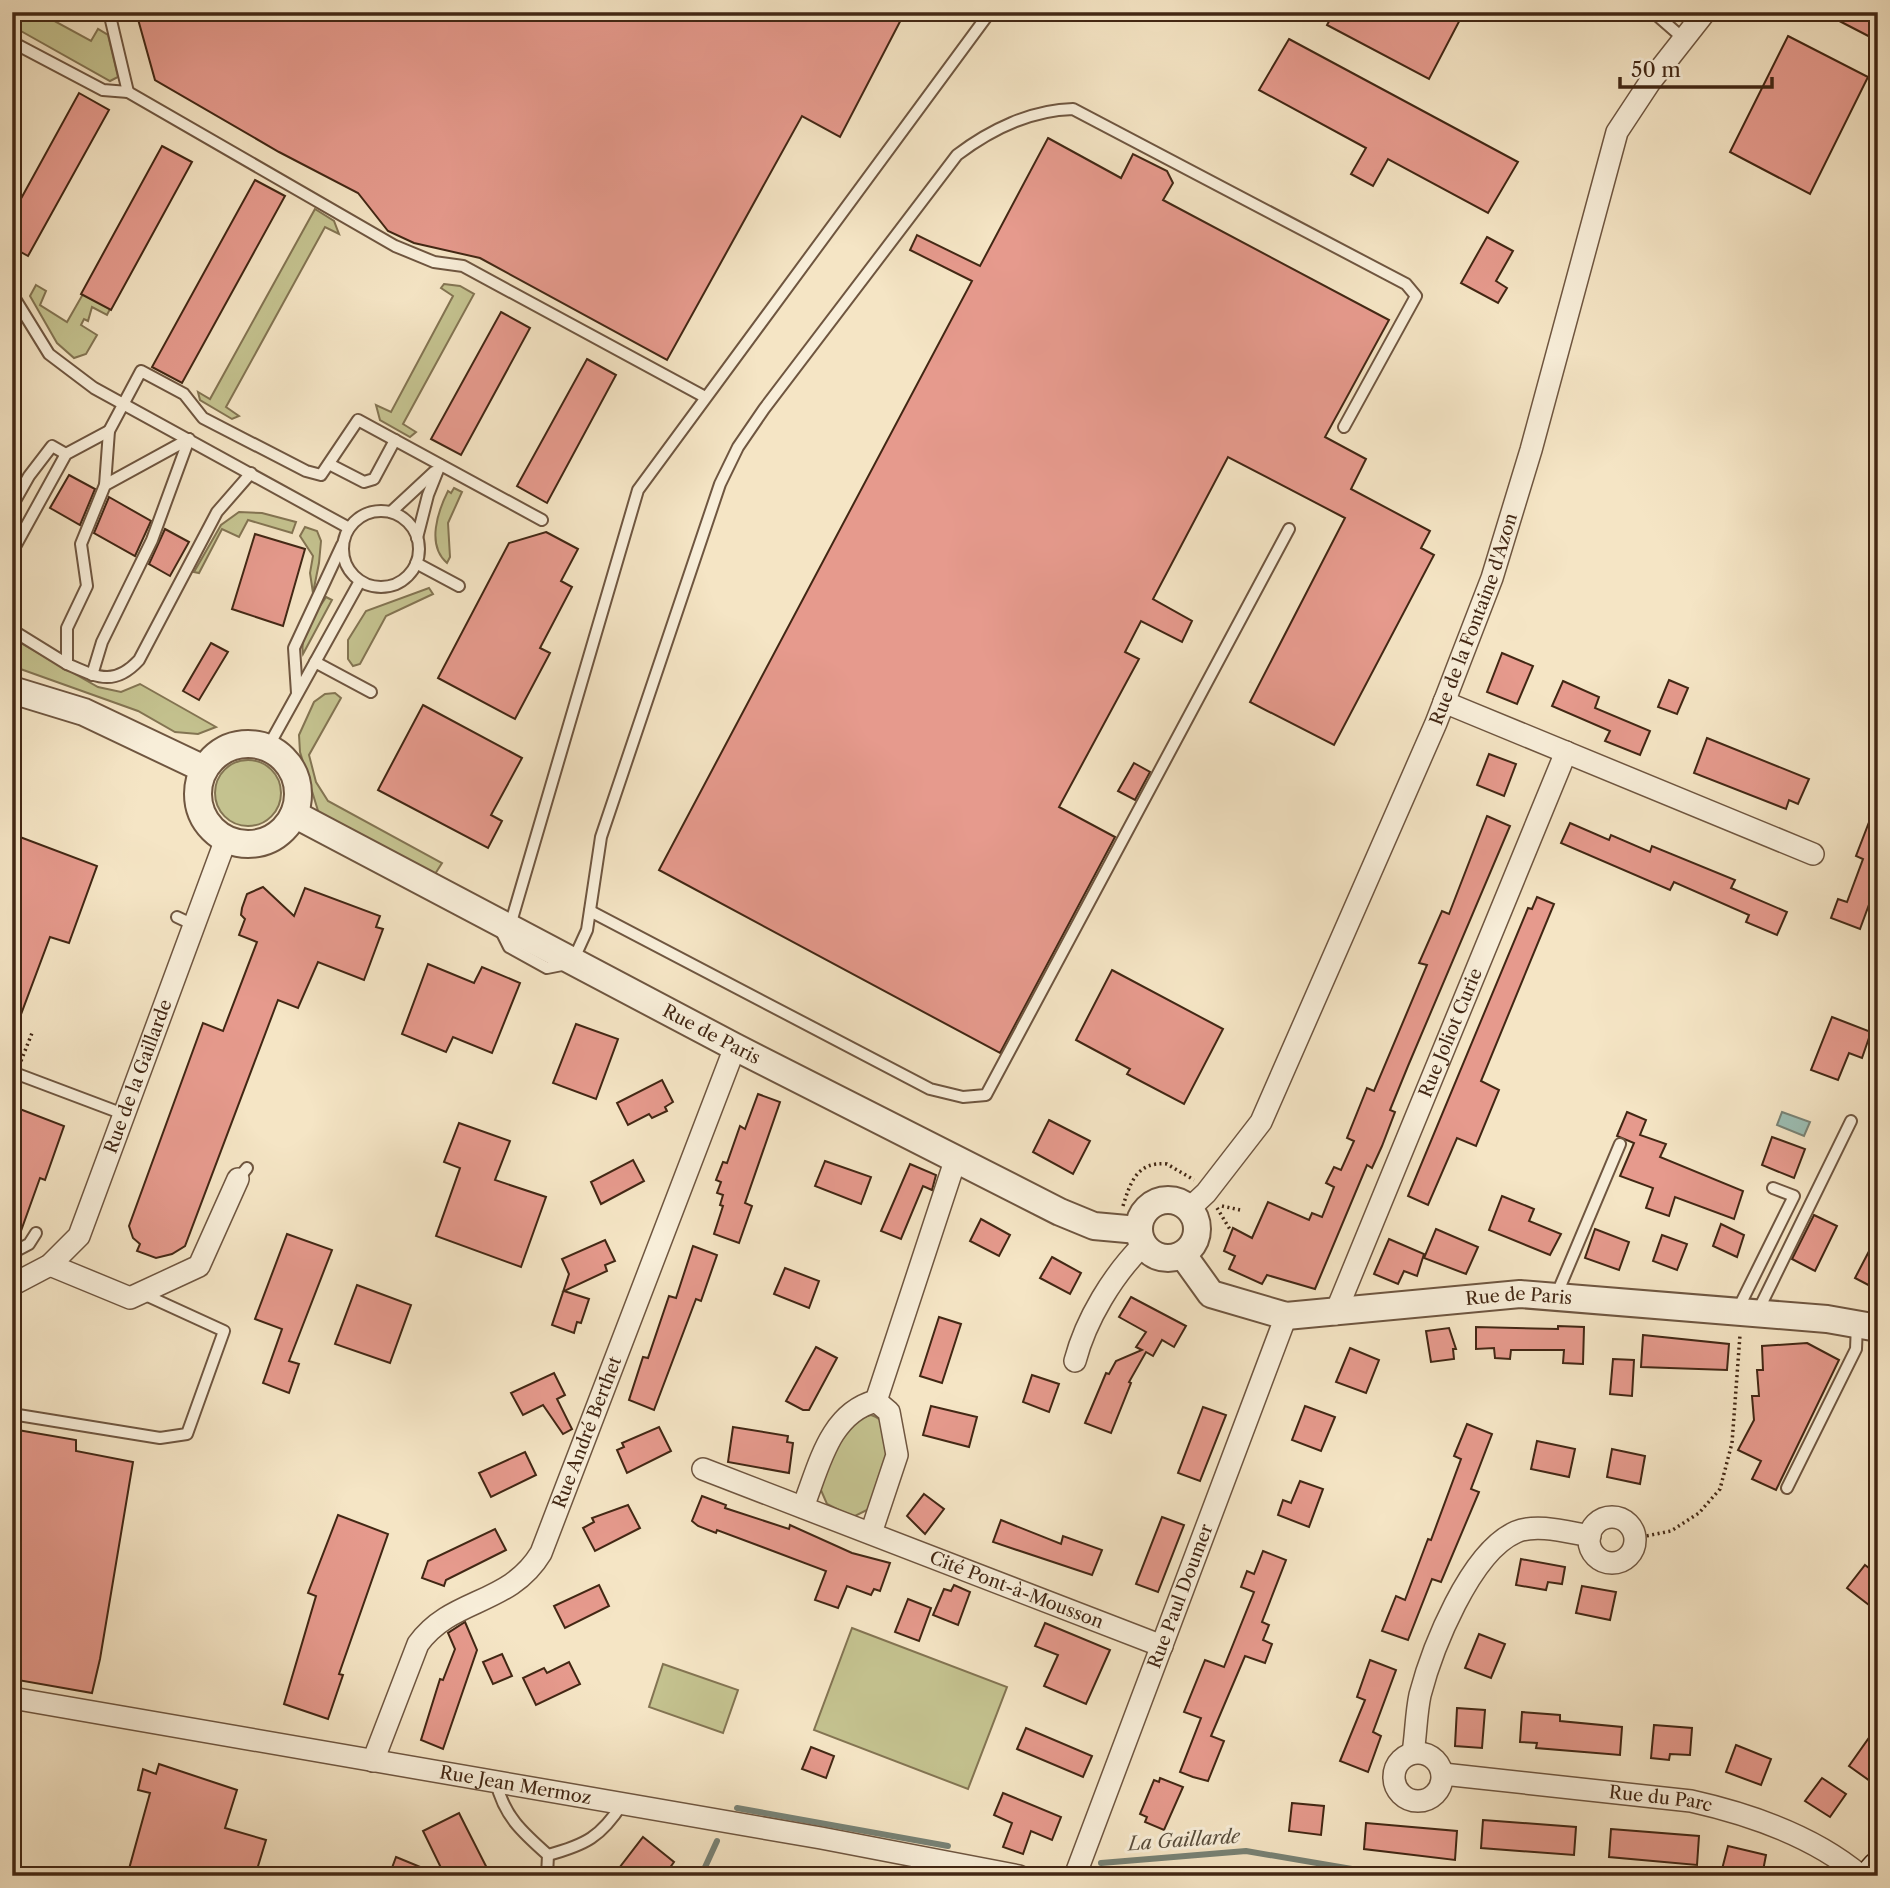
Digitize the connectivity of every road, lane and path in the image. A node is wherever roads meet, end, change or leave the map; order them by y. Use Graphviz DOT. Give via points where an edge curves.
graph roads {
  1 [pos="109,12"];
  2 [pos="990,12"];
  3 [pos="1653,12"];
  4 [pos="1705,12"];
  5 [pos="1684,39"];
  6 [pos="12,42"];
  7 [pos="128,92"];
  8 [pos="12,294"];
  9 [pos="705,397"];
  10 [pos="123,404"];
  11 [pos="1343,427"];
  12 [pos="109,431"];
  13 [pos="189,439"];
  14 [pos="396,440"];
  15 [pos="66,454"];
  16 [pos="329,464"];
  17 [pos="440,465"];
  18 [pos="251,473"];
  19 [pos="105,485"];
  20 [pos="12,506"];
  21 [pos="391,512"];
  22 [pos="542,520"];
  23 [pos="349,528"];
  24 [pos="1289,529"];
  25 [pos="417,538"];
  26 [pos="343,542"];
  27 [pos="12,552"];
  28 [pos="416,563"];
  29 [pos="360,581"];
  30 [pos="459,586"];
  31 [pos="12,630"];
  32 [pos="315,662"];
  33 [pos="67,664"];
  34 [pos="92,675"];
  35 [pos="12,690"];
  36 [pos="371,692"];
  37 [pos="297,694"];
  38 [pos="1444,702"];
  39 [pos="268,747"];
  40 [pos="1566,752"];
  41 [pos="204,769"];
  42 [pos="294,814"];
  43 [pos="226,839"];
  44 [pos="1813,854"];
  45 [pos="590,911"];
  46 [pos="503,926"];
  47 [pos="572,962"];
  48 [pos="735,1047"];
  49 [pos="12,1072"];
  50 [pos="126,1115"];
  51 [pos="1851,1121"];
  52 [pos="1620,1144"];
  53 [pos="956,1158"];
  54 [pos="243,1173"];
  55 [pos="1195,1181"];
  56 [pos="1773,1188"];
  57 [pos="1190,1208"];
  58 [pos="1240,1210"];
  59 [pos="1134,1228"];
  60 [pos="1231,1231"];
  61 [pos="36,1234"];
  62 [pos="12,1253"];
  63 [pos="1183,1255"];
  64 [pos="50,1265"];
  65 [pos="12,1285"];
  66 [pos="140,1293"];
  67 [pos="1556,1297"];
  68 [pos="1745,1312"];
  69 [pos="1335,1314"];
  70 [pos="1286,1316"];
  71 [pos="1867,1326"];
  72 [pos="1075,1361"];
  73 [pos="876,1401"];
  74 [pos="12,1414"];
  75 [pos="702,1469"];
  76 [pos="1787,1489"];
  77 [pos="803,1507"];
  78 [pos="871,1534"];
  79 [pos="1590,1536"];
  80 [pos="1636,1538"];
  81 [pos="1162,1646"];
  82 [pos="12,1698"];
  83 [pos="1413,1754"];
  84 [pos="373,1761"];
  85 [pos="1443,1774"];
  86 [pos="496,1782"];
  87 [pos="622,1804"];
  88 [pos="548,1855"];
  89 [pos="1878,1867"];
  90 [pos="547,1876"];
  91 [pos="1019,1876"];
  92 [pos="1075,1876"];
  93 [pos="1861,1876"];
  94 [pos="1870,1876"];
  1 -- 7 [label="lane"];
  2 -- 9 [label="lane"];
  3 -- 5 [label="lane"];
  4 -- 5 [label="street, Rue de la Fontaine d'Azon"];
  5 -- 38 [label="street, Rue de la Fontaine d'Azon" via="1616,132 1531,450 1492,578"];
  6 -- 7 [label="lane" via="103,90"];
  7 -- 9 [label="lane" via="395,246 434,262 463,266"];
  8 -- 10 [label="lane" via="49,354"];
  9 -- 46 [label="lane" via="638,490"];
  10 -- 12 [label="lane"];
  10 -- 13 [label="lane"];
  10 -- 16 [label="lane" via="141,371 184,394 203,418 306,471 321,475"];
  11 -- 45 [label="lane" via="1416,296 1406,284 1073,109 1004,125 980,138 957,155 764,409 732,459 601,837"];
  12 -- 15 [label="lane"];
  12 -- 19 [label="lane"];
  13 -- 18 [label="lane"];
  13 -- 19 [label="lane"];
  13 -- 34 [label="lane" via="152,540 102,642"];
  14 -- 16 [label="lane" via="374,479 364,482"];
  14 -- 16 [label="lane" via="358,420"];
  14 -- 17 [label="lane"];
  15 -- 20 [label="lane" via="52,446"];
  15 -- 27 [label="lane"];
  17 -- 21 [label="lane"];
  17 -- 22 [label="lane"];
  17 -- 25 [label="lane"];
  18 -- 23 [label="lane"];
  18 -- 34 [label="lane" via="216,512 139,660 127,673 112,678"];
  19 -- 33 [label="lane" via="81,544 87,586 67,628"];
  21 -- 23 [label="lane" via="367,513"];
  21 -- 25 [label="lane" via="411,526"];
  23 -- 26 [label="lane"];
  24 -- 45 [label="lane" via="986,1095 963,1097 930,1089"];
  25 -- 28 [label="lane"];
  26 -- 29 [label="lane" via="345,564"];
  26 -- 37 [label="lane" via="294,649"];
  28 -- 29 [label="lane" via="411,573 392,585 370,586"];
  28 -- 30 [label="lane"];
  29 -- 32 [label="lane"];
  31 -- 33 [label="lane"];
  32 -- 36 [label="lane"];
  32 -- 37 [label="lane"];
  33 -- 34 [label="lane"];
  35 -- 41 [label="street" via="84,712"];
  37 -- 39 [label="lane"];
  38 -- 40 [label="street"];
  38 -- 57 [label="street, Rue de la Fontaine d'Azon" via="1261,1122"];
  39 -- 41 [label="street" via="239,744 225,749"];
  39 -- 42 [label="street" via="295,776 298,799"];
  40 -- 44 [label="street"];
  40 -- 69 [label="street, Rue Joliot Curie"];
  41 -- 43 [label="street" via="198,785 201,809 213,830"];
  42 -- 43 [label="street" via="279,833 258,843"];
  42 -- 46 [label="street, Rue de Paris"];
  43 -- 50 [label="street, Rue de la Gaillarde" via="186,922"];
  45 -- 47 [label="lane"];
  46 -- 47 [label="street, Rue de Paris"];
  47 -- 48 [label="street, Rue de Paris"];
  48 -- 53 [label="street, Rue de Paris"];
  48 -- 84 [label="street, Rue André Berthet" via="541,1553 519,1582 428,1630 418,1644"];
  49 -- 50 [label="lane"];
  50 -- 64 [label="street, Rue de la Gaillarde" via="79,1236"];
  51 -- 68 [label="lane"];
  52 -- 67 [label="lane"];
  53 -- 59 [label="street, Rue de Paris" via="1094,1226"];
  53 -- 73 [label="street"];
  54 -- 66 [label="street" via="199,1266"];
  55 -- 59 [label="path" via="1167,1164 1141,1169 1132,1177"];
  56 -- 68 [label="lane" via="1794,1196"];
  57 -- 59 [label="street" via="1172,1199 1152,1203"];
  57 -- 63 [label="street" via="1198,1233"];
  58 -- 60 [label="path" via="1215,1204"];
  59 -- 63 [label="street" via="1149,1251 1165,1258"];
  59 -- 72 [label="street"];
  61 -- 62 [label="lane"];
  63 -- 70 [label="street, Rue de Paris" via="1211,1294"];
  64 -- 65 [label="street, Rue de la Gaillarde"];
  64 -- 66 [label="street" via="130,1298"];
  66 -- 74 [label="lane" via="224,1331 187,1434 160,1438"];
  67 -- 68 [label="street, Rue de Paris"];
  67 -- 69 [label="street, Rue de Paris" via="1520,1294"];
  68 -- 71 [label="street, Rue de Paris"];
  68 -- 80 [label="path" via="1732,1443 1720,1489 1699,1513 1671,1531"];
  69 -- 70 [label="street, Rue de Paris"];
  70 -- 81 [label="street, Rue Paul Doumer"];
  71 -- 76 [label="lane"];
  73 -- 77 [label="street" via="858,1406 832,1432"];
  73 -- 78 [label="street" via="890,1412 897,1455"];
  75 -- 77 [label="street, Cité Pont-à-Mousson"];
  77 -- 78 [label="street, Cité Pont-à-Mousson"];
  78 -- 81 [label="street, Cité Pont-à-Mousson"];
  79 -- 80 [label="street" via="1597,1523 1610,1517 1624,1520"];
  79 -- 80 [label="street" via="1592,1551 1611,1563 1626,1559"];
  79 -- 83 [label="street" via="1529,1529 1504,1538 1492,1549 1457,1604 1434,1653 1420,1695"];
  81 -- 92 [label="street, Rue Paul Doumer"];
  82 -- 84 [label="street, Rue Jean Mermoz"];
  83 -- 85 [label="street" via="1429,1756"];
  83 -- 85 [label="street" via="1395,1768 1395,1784 1404,1797 1419,1802 1434,1796"];
  84 -- 86 [label="street, Rue Jean Mermoz"];
  85 -- 93 [label="street, Rue du Parc" via="1724,1808 1791,1835"];
  86 -- 87 [label="street, Rue Jean Mermoz"];
  86 -- 88 [label="lane" via="502,1805 523,1833"];
  87 -- 88 [label="lane" via="600,1834"];
  87 -- 91 [label="street, Rue Jean Mermoz"];
  88 -- 90 [label="lane"];
  89 -- 94 [label="main road"];
}
